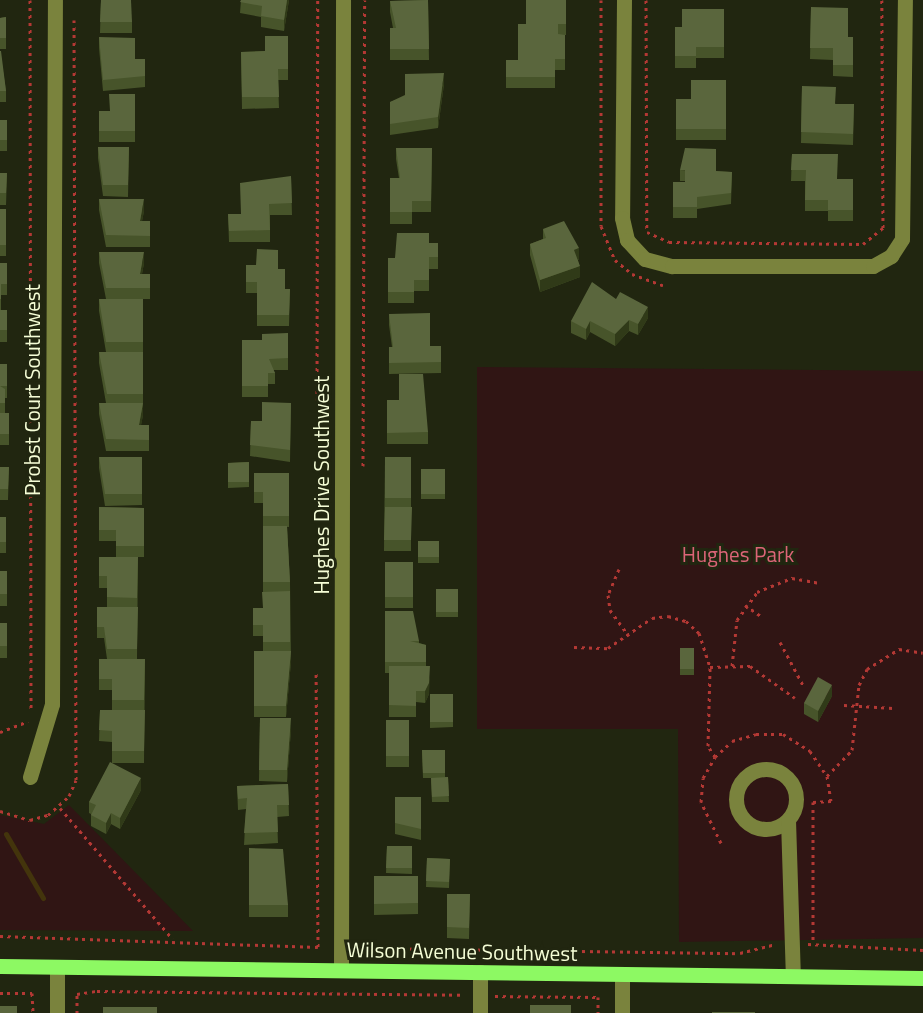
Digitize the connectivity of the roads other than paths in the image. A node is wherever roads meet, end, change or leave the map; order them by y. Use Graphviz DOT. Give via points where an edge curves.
graph roads {
  1 [pos="55,0"];
  2 [pos="343,0"];
  3 [pos="624,0"];
  4 [pos="905,0"];
  5 [pos="30,777"];
  6 [pos="788,820"];
  7 [pos="0,966"];
  8 [pos="57,967"];
  9 [pos="341,970"];
  10 [pos="480,972"];
  11 [pos="622,974"];
  12 [pos="793,976"];
  13 [pos="923,978"];
  14 [pos="57,1013"];
  15 [pos="480,1013"];
  16 [pos="622,1013"];
  1 -- 5 [label="street, Probst Court Southwest" via="52,704"];
  2 -- 9 [label="street, Hughes Drive Southwest"];
  3 -- 4 [label="street" via="622,218 627,240 645,259 672,266 873,266 891,256 902,239"];
  6 -- 6 [label="street" via="796,794 786,777 769,769 743,780 737,809 750,825 770,830"];
  6 -- 12 [label="street"];
  7 -- 8 [label="main road, Wilson Avenue Southwest"];
  8 -- 9 [label="main road, Wilson Avenue Southwest"];
  8 -- 14 [label="street"];
  9 -- 10 [label="main road, Wilson Avenue Southwest"];
  10 -- 11 [label="main road, Wilson Avenue Southwest"];
  10 -- 15 [label="street"];
  11 -- 12 [label="main road, Wilson Avenue Southwest"];
  11 -- 16 [label="street"];
  12 -- 13 [label="main road, Wilson Avenue Southwest"];
}
